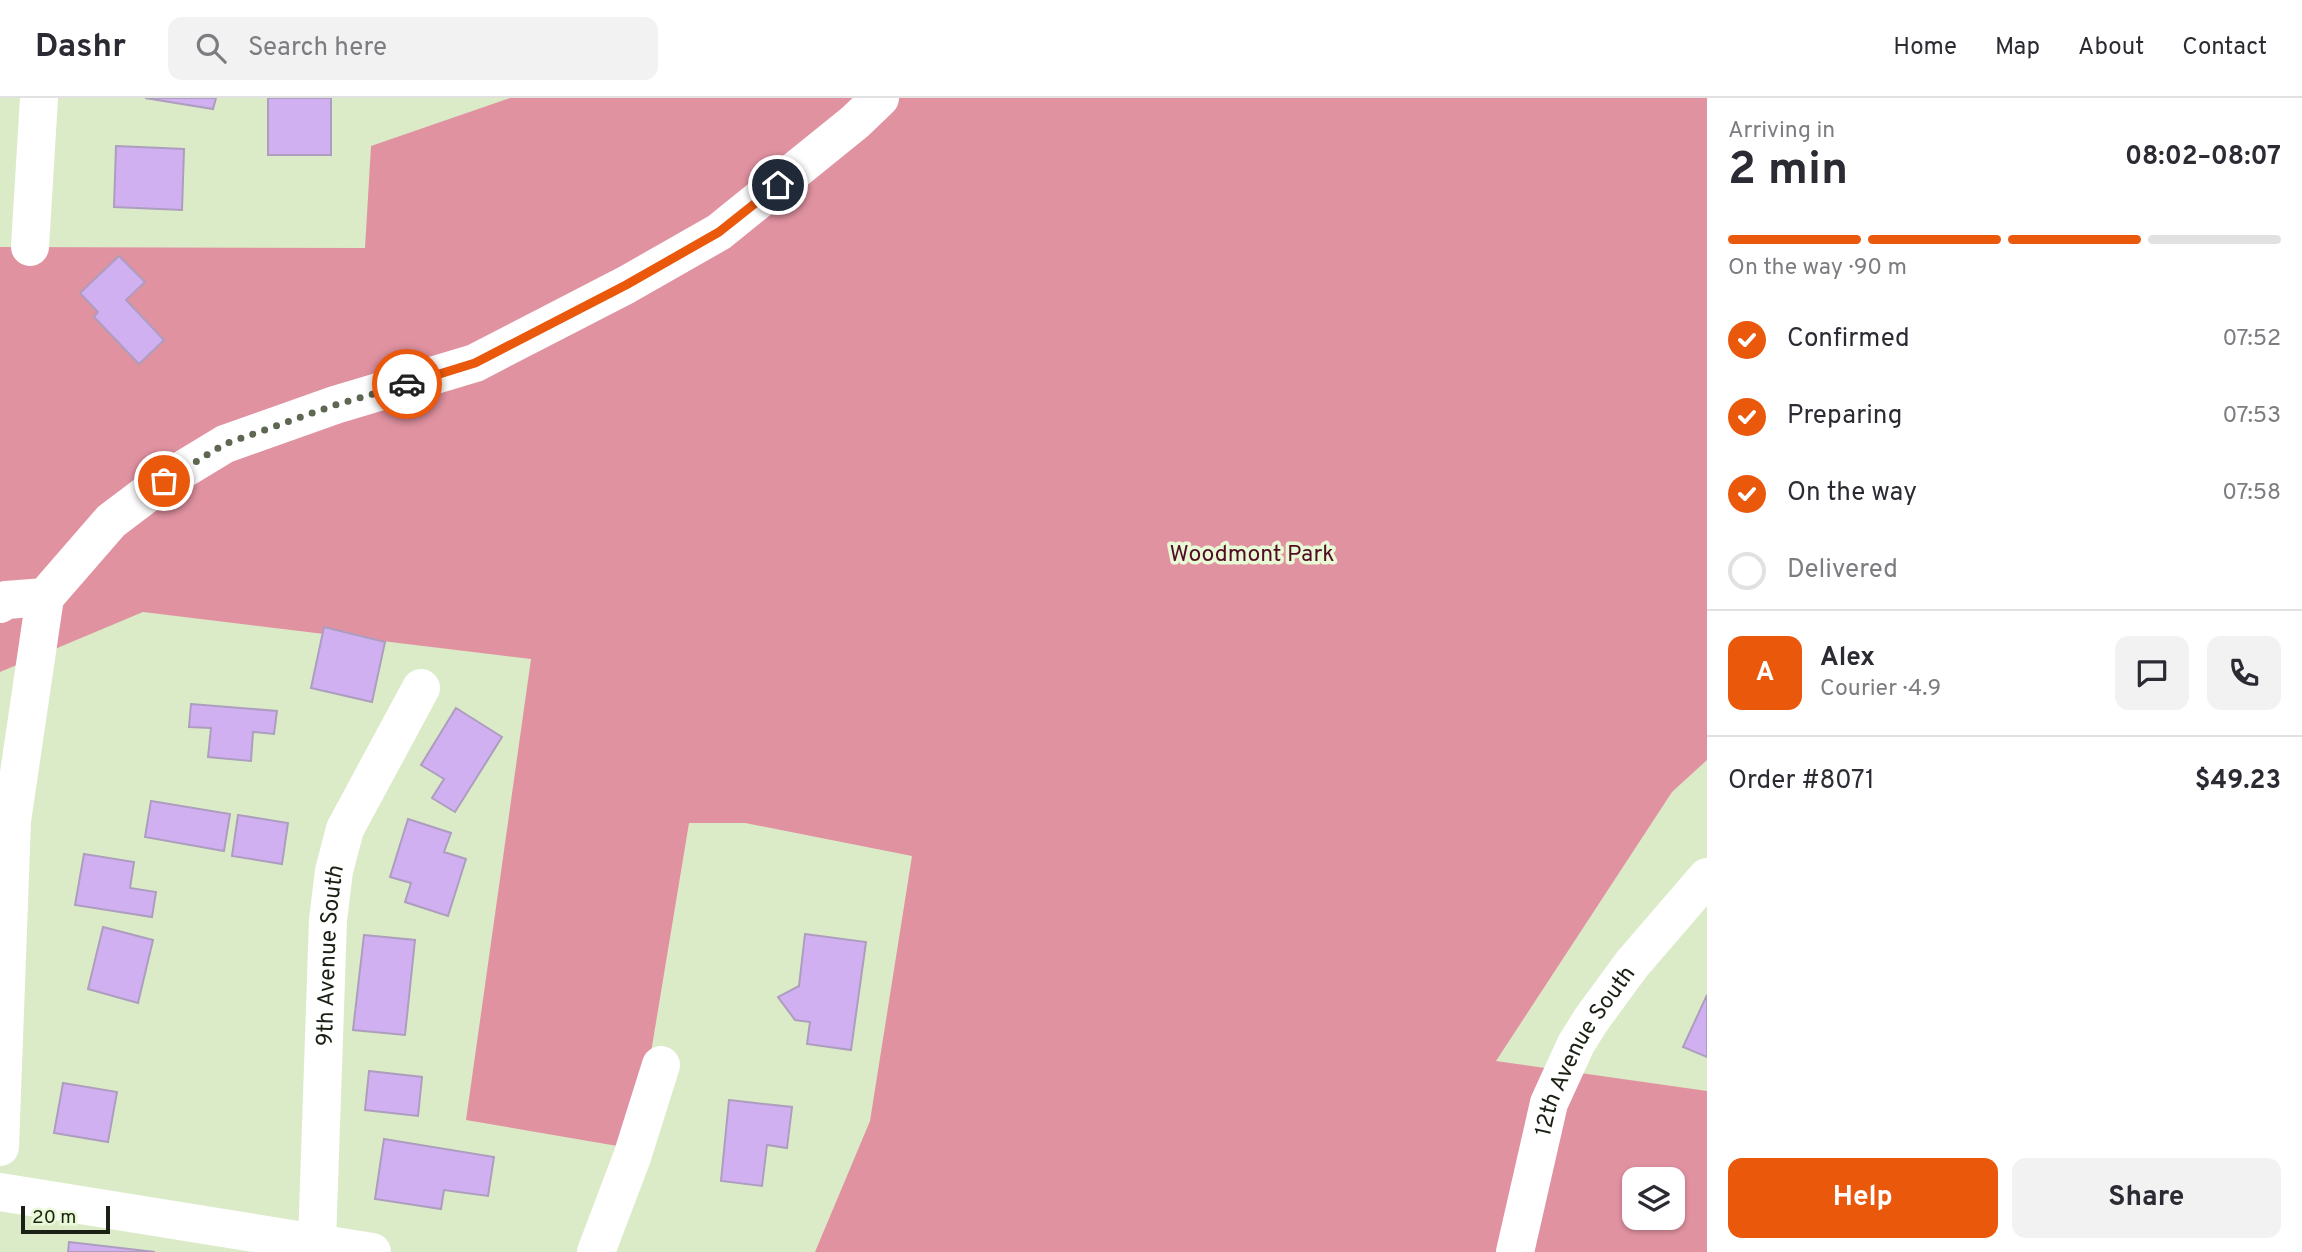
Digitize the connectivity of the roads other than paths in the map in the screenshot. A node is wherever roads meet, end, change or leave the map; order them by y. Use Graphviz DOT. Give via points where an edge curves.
graph roads {
  1 [pos="39,98"];
  2 [pos="880,98"];
  3 [pos="30,247"];
  4 [pos="45,597"];
  5 [pos="0,604"];
  6 [pos="421,688"];
  7 [pos="1707,877"];
  8 [pos="661,1065"];
  9 [pos="0,1147"];
  10 [pos="0,1192"];
  11 [pos="317,1242"];
  12 [pos="372,1252"];
  13 [pos="596,1252"];
  14 [pos="1515,1252"];
  1 -- 3 [label="street"];
  2 -- 4 [label="street" via="719,232 626,285 475,363 225,444 111,521"];
  4 -- 5 [label="street"];
  4 -- 9 [label="street" via="12,821"];
  6 -- 11 [label="street, 9th Avenue South" via="345,829 334,871 328,920"];
  7 -- 14 [label="street, 12th Avenue South" via="1632,964 1576,1044 1549,1103"];
  8 -- 13 [label="street"];
  10 -- 11 [label="street"];
  11 -- 12 [label="street"];
}
